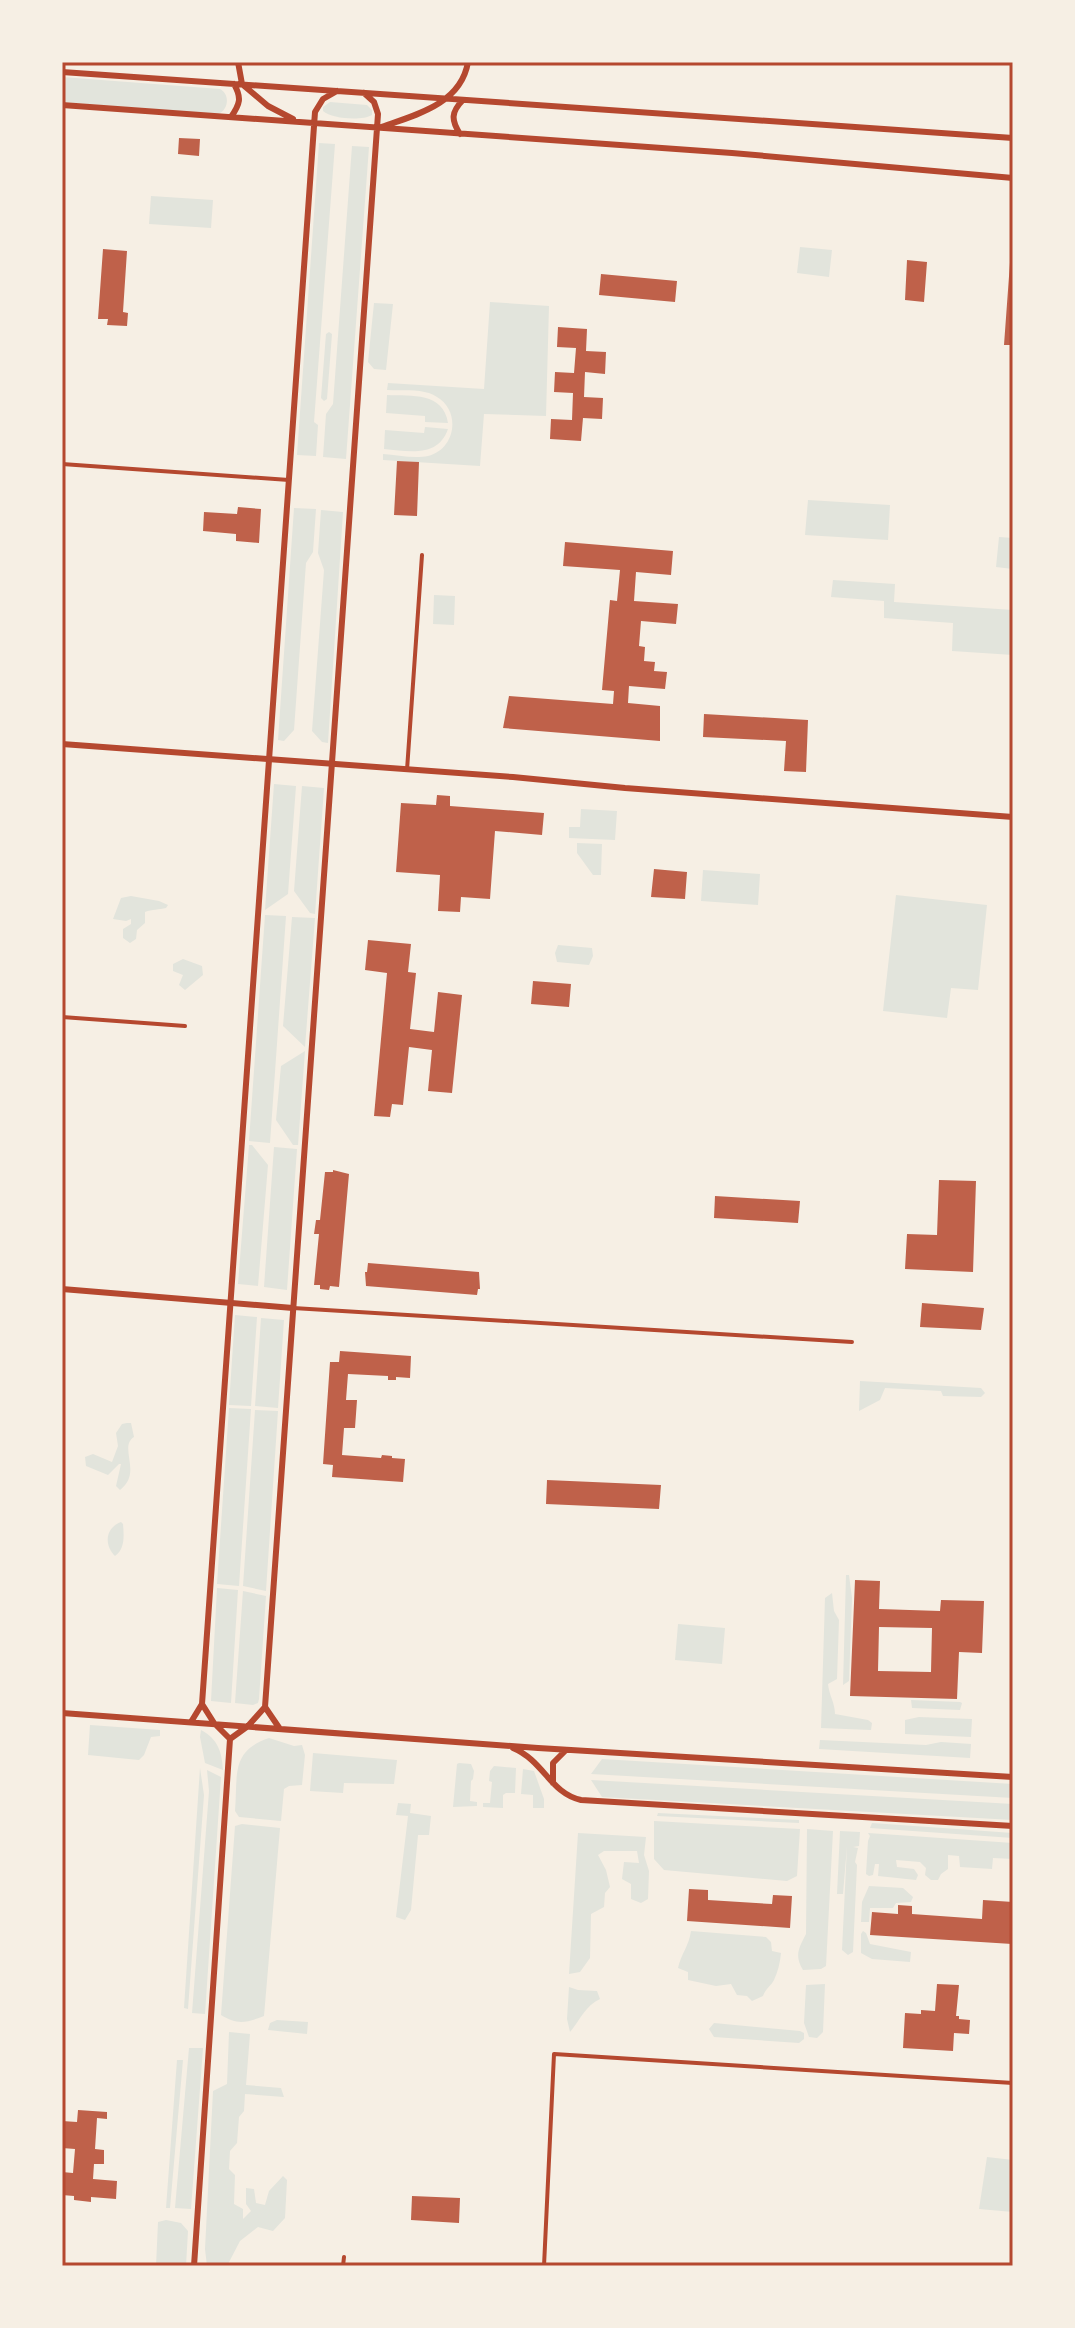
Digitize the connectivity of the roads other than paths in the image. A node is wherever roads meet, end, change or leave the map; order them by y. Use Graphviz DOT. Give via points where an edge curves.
graph roads {
  1 [pos="238,62"];
  2 [pos="468,62"];
  3 [pos="62,72"];
  4 [pos="234,84"];
  5 [pos="242,84"];
  6 [pos="337,91"];
  7 [pos="364,93"];
  8 [pos="449,99"];
  9 [pos="463,100"];
  10 [pos="62,105"];
  11 [pos="231,117"];
  12 [pos="314,123"];
  13 [pos="377,128"];
  14 [pos="460,134"];
  15 [pos="1013,138"];
  16 [pos="1013,178"];
  17 [pos="62,464"];
  18 [pos="289,480"];
  19 [pos="422,555"];
  20 [pos="62,744"];
  21 [pos="269,759"];
  22 [pos="332,764"];
  23 [pos="407,770"];
  24 [pos="1013,817"];
  25 [pos="62,1017"];
  26 [pos="185,1026"];
  27 [pos="62,1289"];
  28 [pos="231,1302"];
  29 [pos="293,1308"];
  30 [pos="852,1342"];
  31 [pos="202,1704"];
  32 [pos="265,1707"];
  33 [pos="62,1713"];
  34 [pos="191,1722"];
  35 [pos="214,1723"];
  36 [pos="248,1726"];
  37 [pos="280,1729"];
  38 [pos="230,1739"];
  39 [pos="508,1746"];
  40 [pos="538,1748"];
  41 [pos="566,1750"];
  42 [pos="553,1763"];
  43 [pos="1013,1777"];
  44 [pos="553,1783"];
  45 [pos="1013,1826"];
  46 [pos="1013,2083"];
  47 [pos="344,2257"];
  48 [pos="194,2266"];
  49 [pos="343,2266"];
  50 [pos="544,2266"];
  1 -- 5 [label="main road"];
  2 -- 8 [label="main road"];
  3 -- 4 [label="main road"];
  4 -- 5 [label="main road"];
  4 -- 11 [label="main road" via="239,106"];
  5 -- 6 [label="main road"];
  5 -- 12 [label="main road" via="289,118"];
  6 -- 7 [label="main road"];
  6 -- 12 [label="main road" via="323,99"];
  7 -- 8 [label="main road"];
  7 -- 13 [label="main road" via="374,102"];
  8 -- 9 [label="main road"];
  8 -- 13 [label="main road"];
  9 -- 14 [label="main road" via="453,110"];
  9 -- 15 [label="main road"];
  10 -- 11 [label="main road"];
  11 -- 12 [label="main road"];
  12 -- 13 [label="main road"];
  12 -- 18 [label="main road"];
  13 -- 14 [label="main road"];
  13 -- 22 [label="main road"];
  14 -- 16 [label="main road"];
  17 -- 18 [label="street"];
  18 -- 21 [label="main road"];
  19 -- 23 [label="street"];
  20 -- 21 [label="main road"];
  21 -- 22 [label="main road"];
  21 -- 28 [label="main road"];
  22 -- 23 [label="main road"];
  22 -- 29 [label="main road"];
  23 -- 24 [label="main road"];
  25 -- 26 [label="street"];
  27 -- 28 [label="main road"];
  28 -- 29 [label="main road"];
  28 -- 31 [label="main road"];
  29 -- 30 [label="street"];
  29 -- 32 [label="main road"];
  31 -- 34 [label="main road"];
  31 -- 35 [label="main road"];
  32 -- 36 [label="main road"];
  32 -- 37 [label="main road"];
  33 -- 34 [label="main road"];
  34 -- 35 [label="main road"];
  35 -- 36 [label="main road"];
  35 -- 38 [label="main road"];
  36 -- 37 [label="main road"];
  36 -- 38 [label="main road"];
  37 -- 39 [label="main road"];
  38 -- 48 [label="main road"];
  39 -- 40 [label="main road"];
  39 -- 44 [label="main road" via="541,1767"];
  40 -- 41 [label="main road"];
  40 -- 42 [label="main road"];
  41 -- 42 [label="main road"];
  41 -- 43 [label="main road"];
  42 -- 44 [label="main road"];
  44 -- 45 [label="main road" via="581,1800"];
  46 -- 50 [label="street" via="554,2054"];
  47 -- 49 [label="street"];
}
